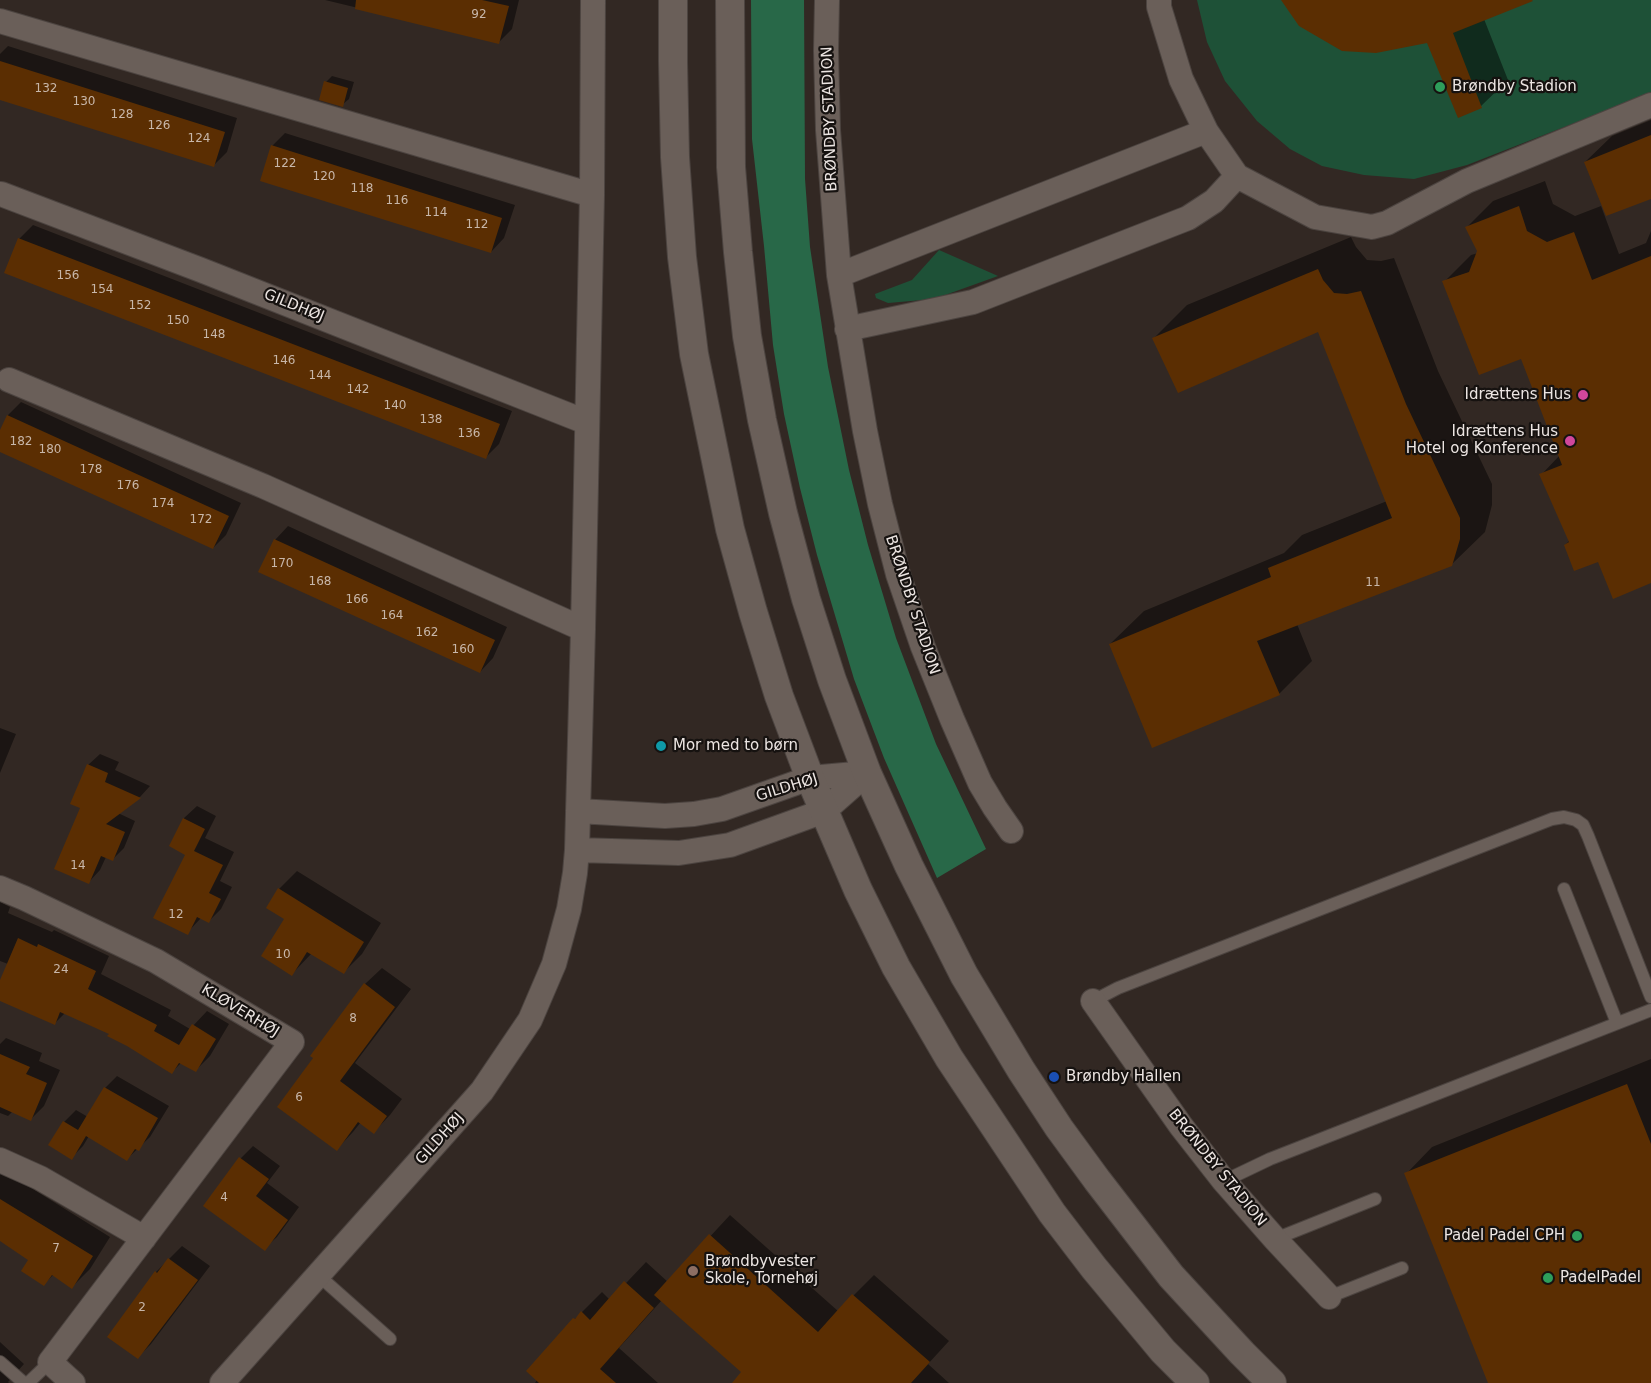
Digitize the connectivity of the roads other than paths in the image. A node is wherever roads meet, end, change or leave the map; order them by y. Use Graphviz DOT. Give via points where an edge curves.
graph roads {
  1 [pos="593,0"];
  2 [pos="673,0"];
  3 [pos="730,0"];
  4 [pos="827,0"];
  5 [pos="1159,0"];
  6 [pos="0,21"];
  7 [pos="1651,105"];
  8 [pos="1206,131"];
  9 [pos="1238,176"];
  10 [pos="1,194"];
  11 [pos="592,195"];
  12 [pos="838,275"];
  13 [pos="847,329"];
  14 [pos="9,380"];
  15 [pos="586,422"];
  16 [pos="583,629"];
  17 [pos="867,773"];
  18 [pos="810,778"];
  19 [pos="578,811"];
  20 [pos="824,811"];
  21 [pos="1011,831"];
  22 [pos="577,850"];
  23 [pos="0,888"];
  24 [pos="1564,889"];
  25 [pos="1651,997"];
  26 [pos="1093,1002"];
  27 [pos="1651,1010"];
  28 [pos="1617,1023"];
  29 [pos="0,1160"];
  30 [pos="1224,1181"];
  31 [pos="1375,1199"];
  32 [pos="144,1238"];
  33 [pos="1275,1239"];
  34 [pos="1401,1268"];
  35 [pos="318,1275"];
  36 [pos="1329,1297"];
  37 [pos="390,1339"];
  38 [pos="0,1362"];
  39 [pos="50,1362"];
  40 [pos="26,1383"];
  41 [pos="73,1383"];
  42 [pos="222,1383"];
  43 [pos="1195,1383"];
  44 [pos="1272,1383"];
  1 -- 11 [label="street, GILDHØJ"];
  2 -- 18 [label="street" via="675,157 694,354 738,560 779,696"];
  3 -- 17 [label="street" via="732,177 747,336 762,420 806,599"];
  4 -- 12 [label="street, BRØNDBY STADION" via="828,130"];
  5 -- 8 [label="street" via="1181,79"];
  6 -- 11 [label="street"];
  7 -- 9 [label="street" via="1467,181 1372,227 1315,217"];
  8 -- 9 [label="street"];
  8 -- 12 [label="street"];
  9 -- 13 [label="street" via="1214,201 1178,223 974,302"];
  10 -- 15 [label="street, GILDHØJ"];
  11 -- 15 [label="street, GILDHØJ"];
  12 -- 13 [label="street, BRØNDBY STADION"];
  13 -- 21 [label="street, BRØNDBY STADION" via="880,504 898,574 923,647 980,783"];
  14 -- 16 [label="street" via="262,486"];
  15 -- 16 [label="street, GILDHØJ"];
  16 -- 19 [label="street, GILDHØJ"];
  17 -- 18 [label="street, GILDHØJ"];
  17 -- 20 [label="street, GILDHØJ"];
  17 -- 44 [label="street" via="963,975 1053,1119 1171,1276"];
  18 -- 19 [label="street, GILDHØJ" via="722,809 694,814"];
  18 -- 20 [label="street"];
  19 -- 22 [label="street, GILDHØJ"];
  20 -- 22 [label="street, GILDHØJ" via="730,845 705,850"];
  20 -- 43 [label="street" via="896,967 977,1102 1094,1268"];
  22 -- 35 [label="street, GILDHØJ" via="569,909 554,964 530,1020 482,1091"];
  23 -- 32 [label="street, KLØVERHØJ" via="156,961 292,1042"];
  24 -- 28 [label="lane"];
  25 -- 26 [label="lane" via="1583,825 1564,817 1129,984"];
  26 -- 30 [label="street, BRØNDBY STADION"];
  27 -- 28 [label="lane"];
  28 -- 30 [label="lane" via="1269,1159"];
  29 -- 32 [label="street" via="40,1178"];
  30 -- 33 [label="street, BRØNDBY STADION"];
  31 -- 33 [label="lane"];
  32 -- 39 [label="street, KLØVERHØJ"];
  33 -- 36 [label="street, BRØNDBY STADION"];
  34 -- 36 [label="lane"];
  35 -- 37 [label="lane"];
  35 -- 42 [label="street, GILDHØJ"];
  38 -- 40 [label="lane"];
  39 -- 40 [label="lane"];
  39 -- 41 [label="street"];
}
